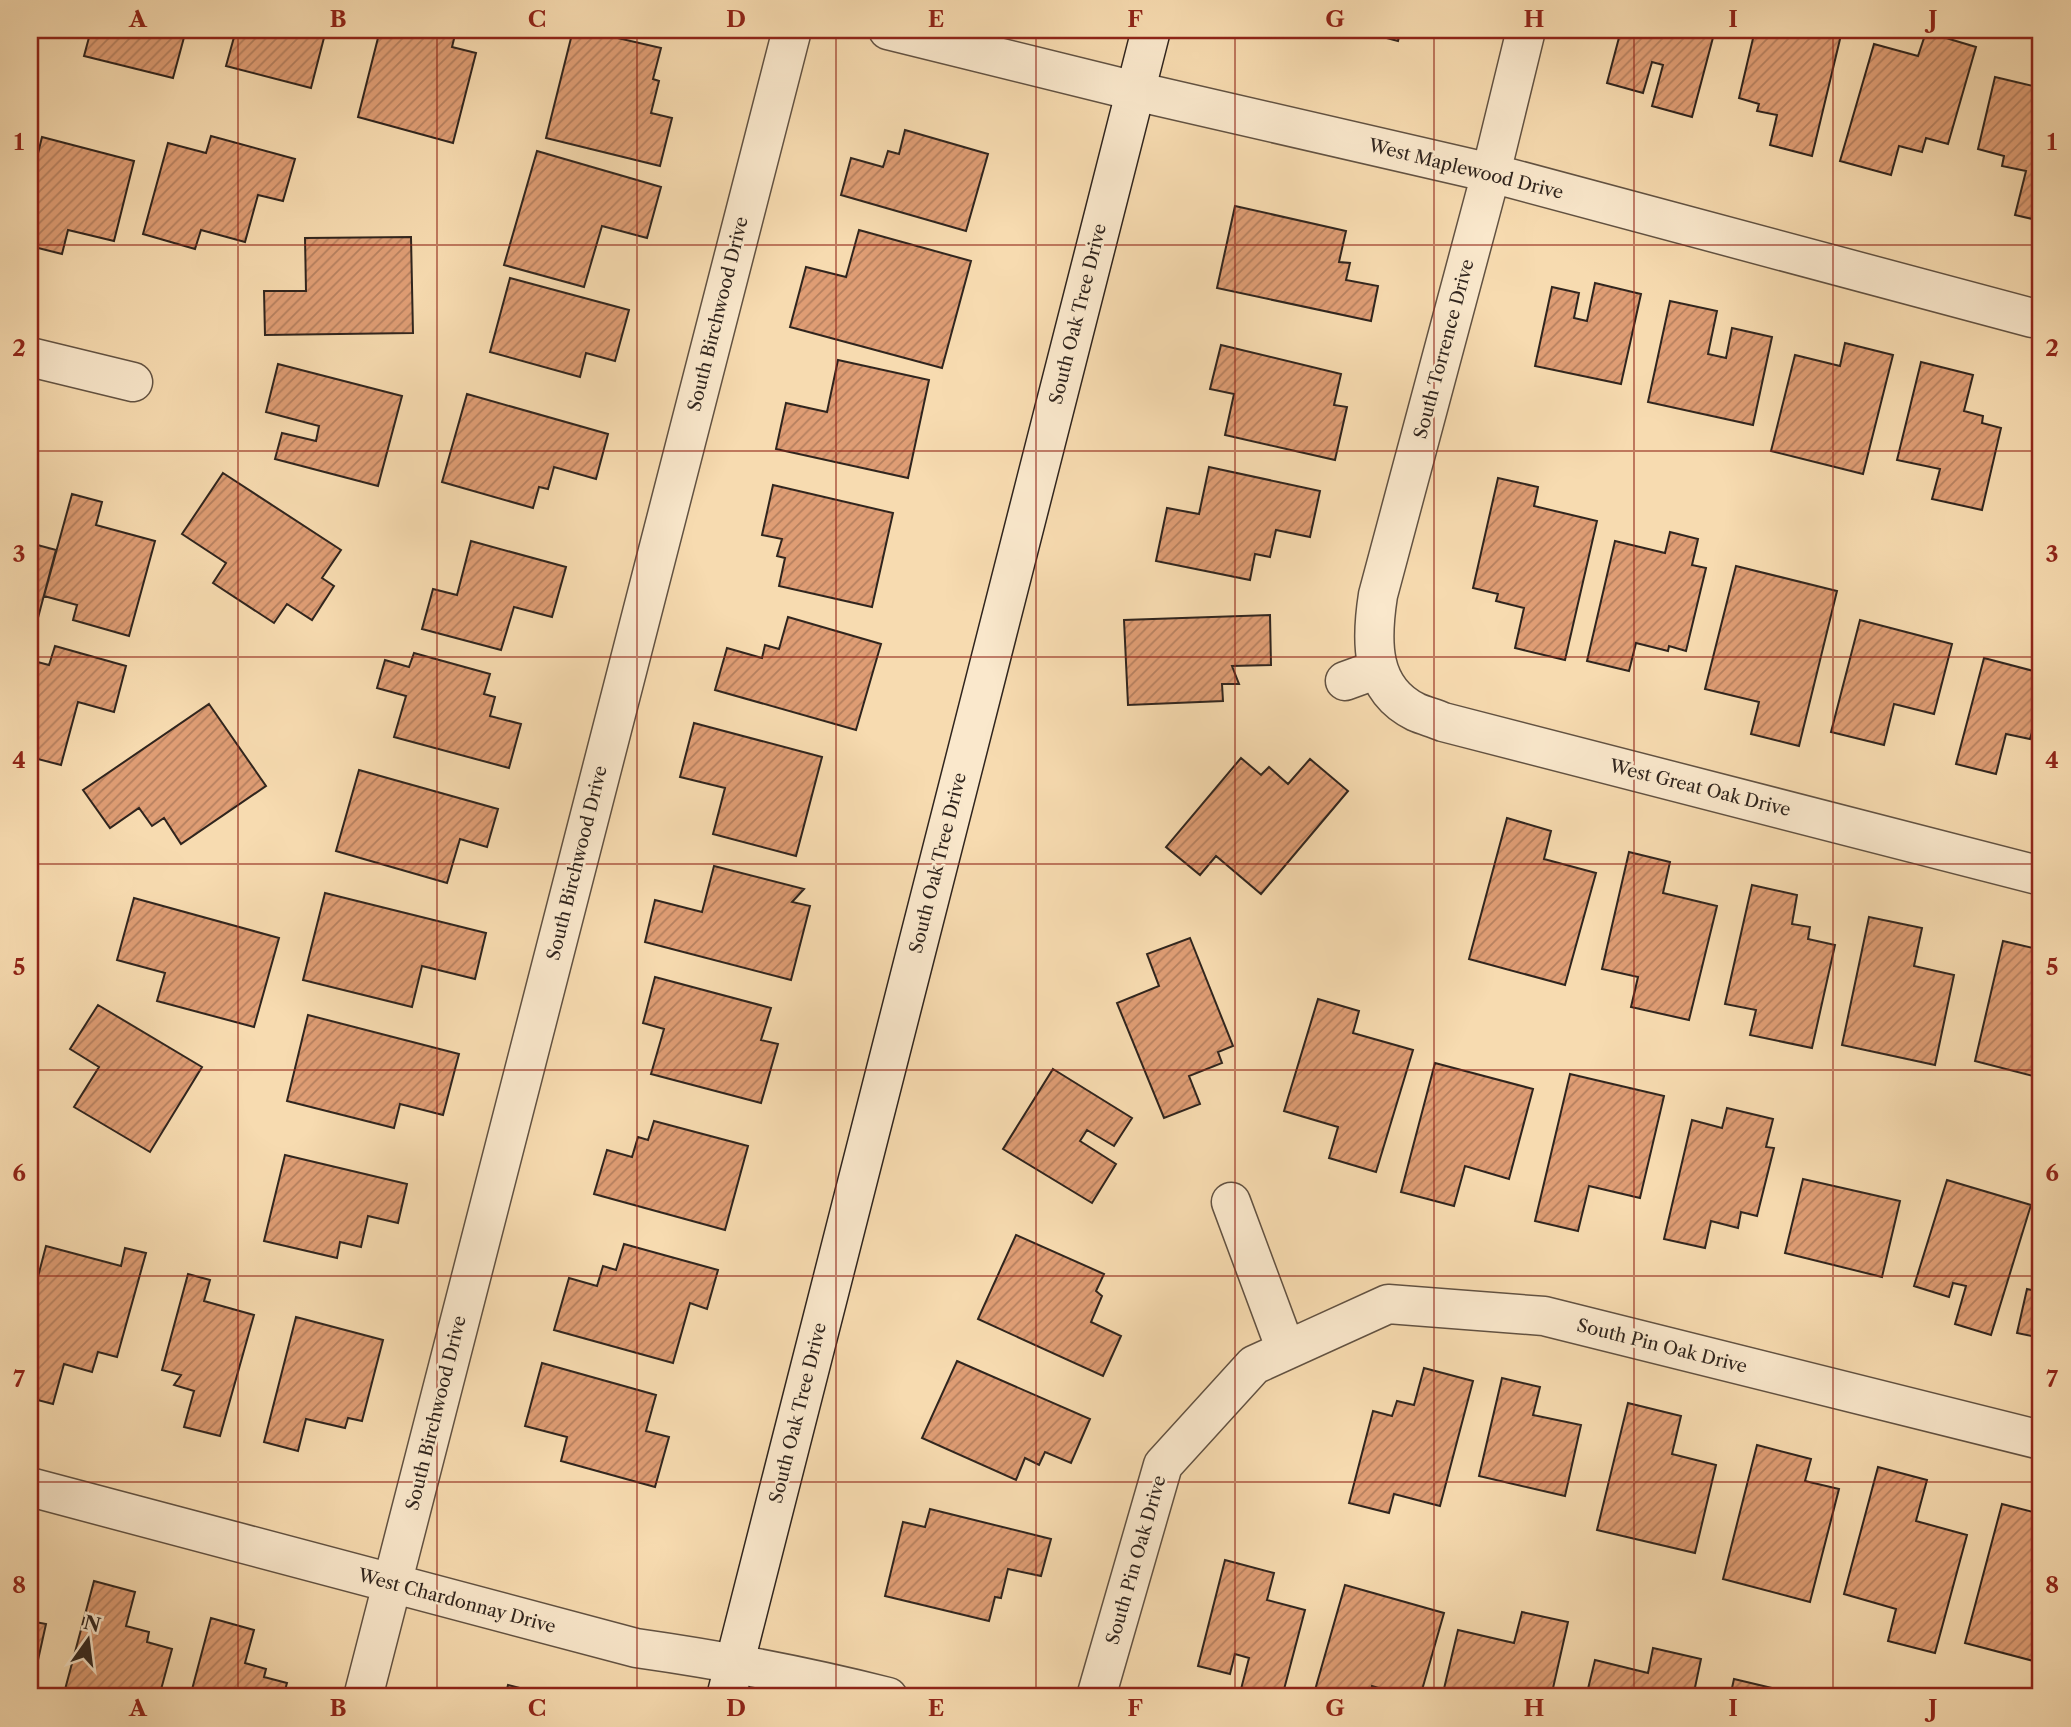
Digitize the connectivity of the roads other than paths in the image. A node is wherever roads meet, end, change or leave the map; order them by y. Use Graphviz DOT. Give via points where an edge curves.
graph roads {
  1 [pos="792,30"];
  2 [pos="888,30"];
  3 [pos="1151,30"];
  4 [pos="1526,30"];
  5 [pos="1135,91"];
  6 [pos="1491,173"];
  7 [pos="2041,318"];
  8 [pos="30,357"];
  9 [pos="133,382"];
  10 [pos="1362,675"];
  11 [pos="2041,876"];
  12 [pos="1231,1202"];
  13 [pos="1286,1350"];
  14 [pos="2041,1440"];
  15 [pos="30,1487"];
  16 [pos="392,1584"];
  17 [pos="730,1680"];
  18 [pos="363,1697"];
  19 [pos="888,1697"];
  20 [pos="1097,1697"];
  1 -- 16 [label="street, South Birchwood Drive"];
  2 -- 5 [label="street, West Maplewood Drive"];
  3 -- 5 [label="street, South Oak Tree Drive"];
  4 -- 6 [label="street, South Torrence Drive"];
  5 -- 6 [label="street, West Maplewood Drive"];
  5 -- 17 [label="street, South Oak Tree Drive"];
  6 -- 7 [label="street, West Maplewood Drive"];
  6 -- 10 [label="street, South Torrence Drive" via="1378,595 1374,652"];
  8 -- 9 [label="street"];
  10 -- 11 [label="street, West Great Oak Drive" via="1415,712 1443,722"];
  12 -- 13 [label="street"];
  13 -- 14 [label="street, South Pin Oak Drive" via="1388,1304 1544,1316"];
  13 -- 20 [label="street, South Pin Oak Drive" via="1254,1364 1163,1465"];
  15 -- 16 [label="street, West Chardonnay Drive"];
  16 -- 17 [label="street, West Chardonnay Drive" via="636,1648"];
  16 -- 18 [label="street, South Birchwood Drive"];
  17 -- 19 [label="street, West Chardonnay Drive" via="818,1680"];
}
